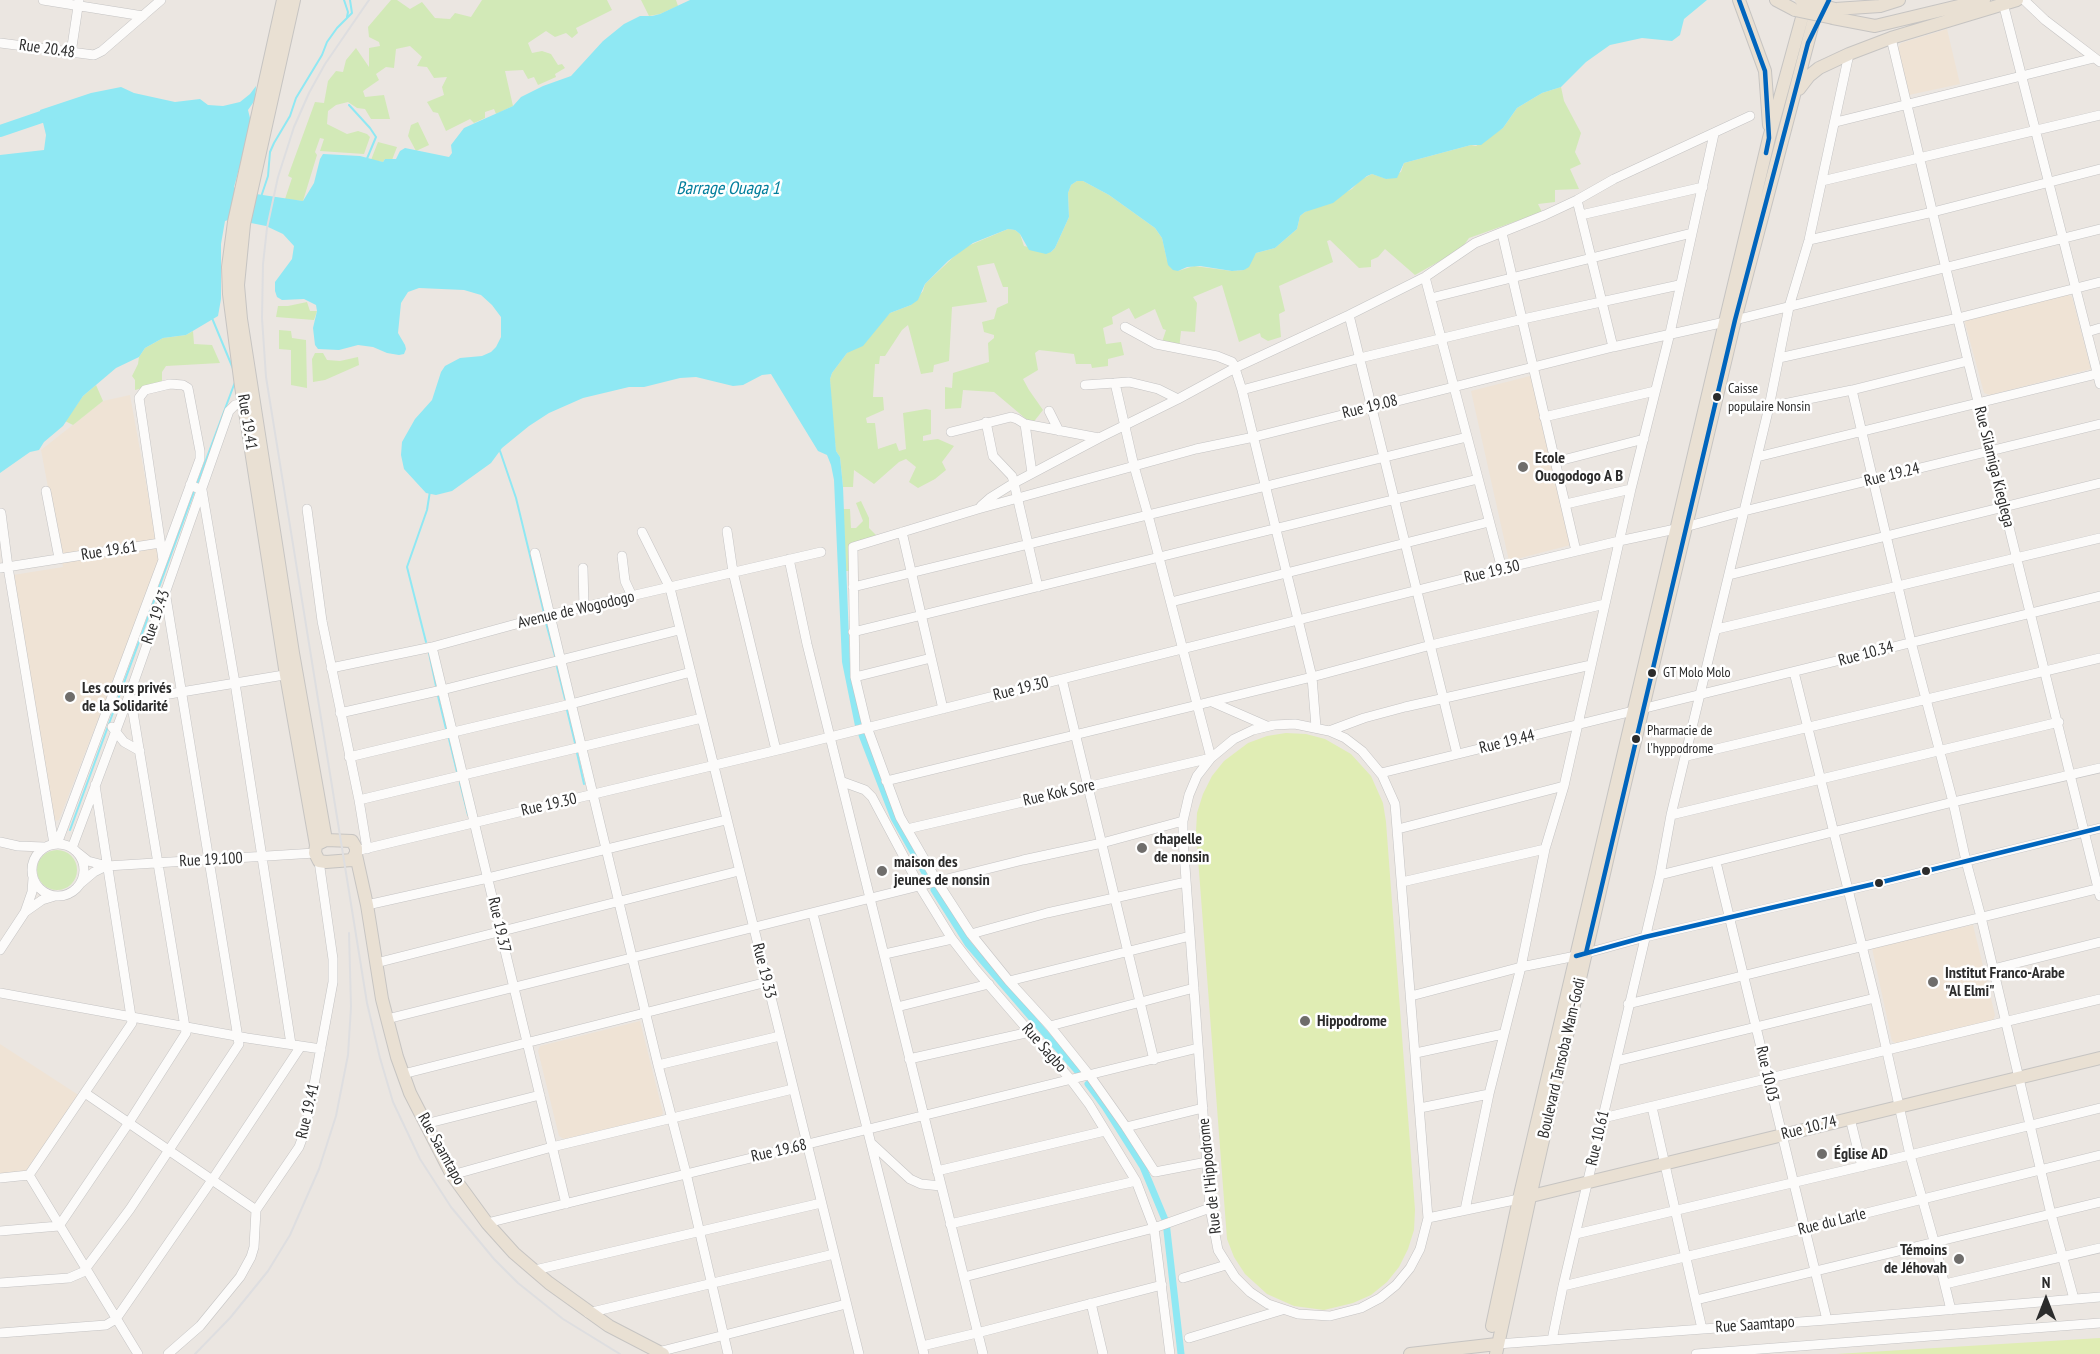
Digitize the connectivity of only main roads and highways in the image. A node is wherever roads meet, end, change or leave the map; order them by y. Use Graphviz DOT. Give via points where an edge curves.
graph roads {
  1 [pos="284,0"];
  2 [pos="294,0"];
  3 [pos="1776,0"];
  4 [pos="1807,0"];
  5 [pos="1820,0"];
  6 [pos="1899,0"];
  7 [pos="1984,0"];
  8 [pos="2017,0"];
  9 [pos="1741,4"];
  10 [pos="1798,5"];
  11 [pos="1832,9"];
  12 [pos="1808,43"];
  13 [pos="1794,95"];
  14 [pos="1769,138"];
  15 [pos="246,187"];
  16 [pos="1730,321"];
  17 [pos="319,850"];
  18 [pos="360,852"];
  19 [pos="2100,1058"];
  20 [pos="1524,1198"];
  21 [pos="1492,1349"];
  22 [pos="661,1353"];
  23 [pos="1410,1354"];
  1 -- 15 [label="main road, Rue 19.41"];
  2 -- 15 [label="main road, Rue 19.41"];
  3 -- 10 [label="main road"];
  4 -- 14 [label="main road, Boulevard Tansoba Wam-Godi"];
  5 -- 12 [label="main road"];
  6 -- 11 [label="main road" via="1880,6"];
  7 -- 11 [label="main road" via="1875,26 1861,25"];
  8 -- 13 [label="main road" via="1849,54 1819,68"];
  9 -- 14 [label="main road" via="1765,71"];
  10 -- 11 [label="main road, bridge"];
  11 -- 12 [label="main road"];
  12 -- 13 [label="main road, Boulevard Tansoba Wam-Godi"];
  13 -- 16 [label="main road, Boulevard Tansoba Wam-Godi"];
  14 -- 16 [label="main road, Boulevard Tansoba Wam-Godi"];
  15 -- 17 [label="main road, Rue 19.41" via="239,223 238,270 249,402"];
  16 -- 20 [label="main road, Boulevard Tansoba Wam-Godi"];
  17 -- 18 [label="main road" via="345,861"];
  17 -- 18 [label="main road" via="352,841"];
  18 -- 22 [label="main road, Rue Saamtapo" via="387,1019 403,1074 452,1175 514,1253 588,1313"];
  19 -- 20 [label="main road, Rue 10.74"];
  20 -- 21 [label="main road, Boulevard Tansoba Wam-Godi"];
  21 -- 23 [label="main road, Rue Saamtapo"];
}
